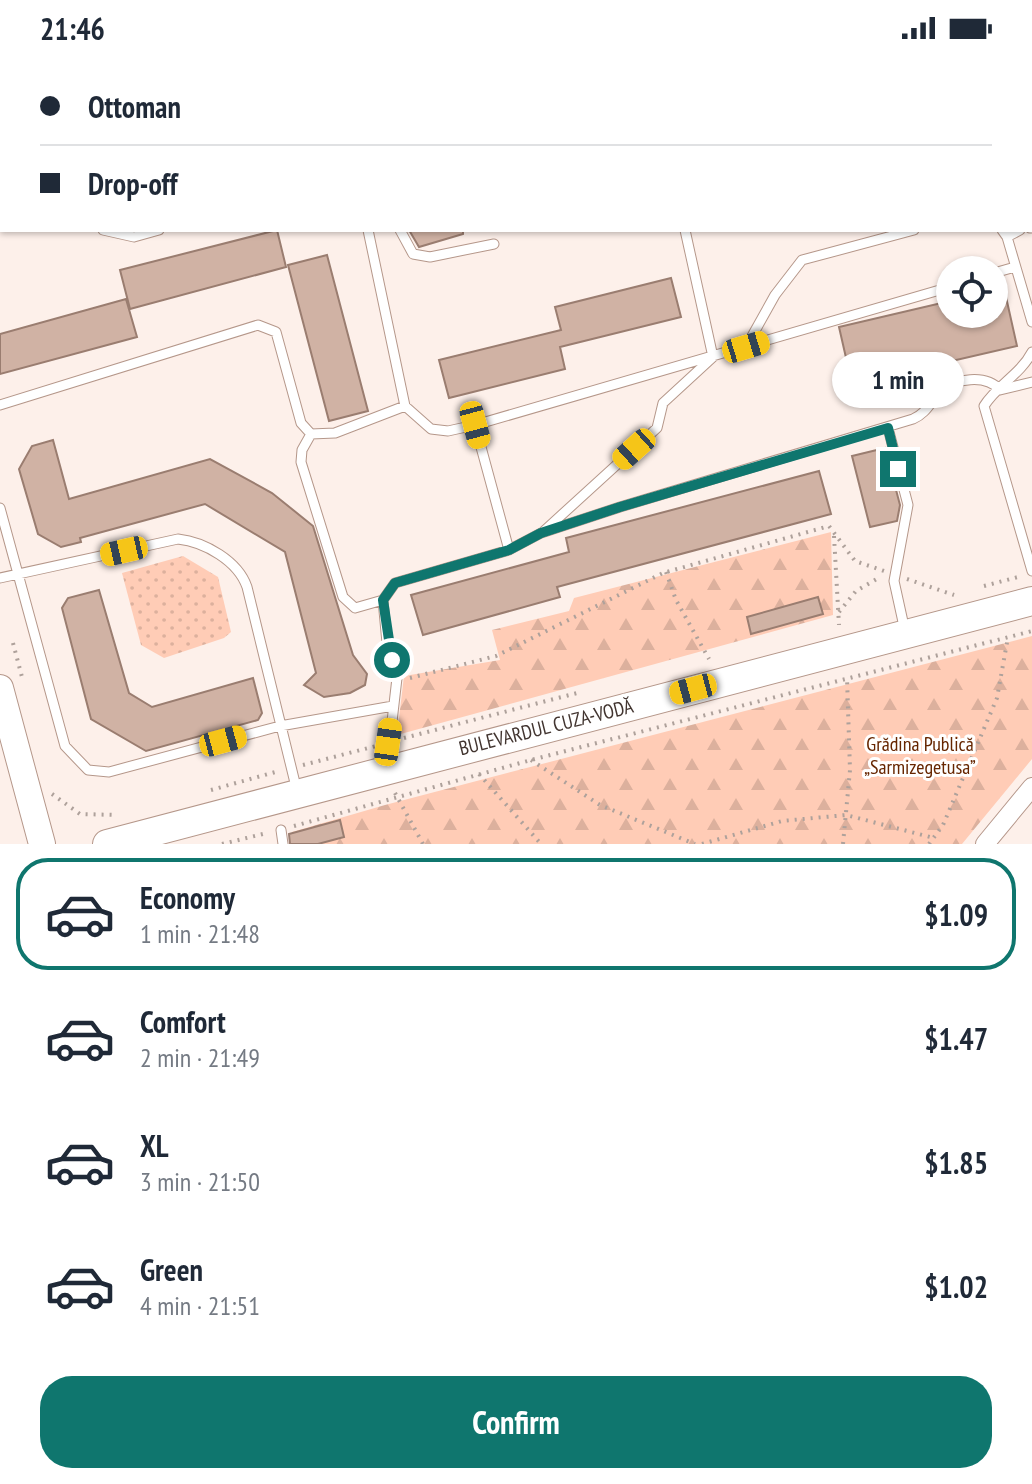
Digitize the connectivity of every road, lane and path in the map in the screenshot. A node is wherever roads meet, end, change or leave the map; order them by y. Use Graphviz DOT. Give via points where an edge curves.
graph roads {
  1 [pos="112,232"];
  2 [pos="152,232"];
  3 [pos="368,232"];
  4 [pos="401,232"];
  5 [pos="685,232"];
  6 [pos="907,232"];
  7 [pos="1006,232"];
  8 [pos="494,244"];
  9 [pos="1015,267"];
  10 [pos="1008,269"];
  11 [pos="936,291"];
  12 [pos="1032,322"];
  13 [pos="746,347"];
  14 [pos="1032,352"];
  15 [pos="713,357"];
  16 [pos="1032,382"];
  17 [pos="1000,390"];
  18 [pos="0,405"];
  19 [pos="405,406"];
  20 [pos="475,425"];
  21 [pos="888,428"];
  22 [pos="311,434"];
  23 [pos="0,508"];
  24 [pos="541,533"];
  25 [pos="835,534"];
  26 [pos="509,550"];
  27 [pos="666,572"];
  28 [pos="1032,572"];
  29 [pos="20,574"];
  30 [pos="895,575"];
  31 [pos="0,578"];
  32 [pos="980,587"];
  33 [pos="967,591"];
  34 [pos="954,595"];
  35 [pos="940,598"];
  36 [pos="383,600"];
  37 [pos="1032,601"];
  38 [pos="838,613"];
  39 [pos="854,621"];
  40 [pos="839,625"];
  41 [pos="825,629"];
  42 [pos="1032,631"];
  43 [pos="906,634"];
  44 [pos="1008,637"];
  45 [pos="13,643"];
  46 [pos="723,655"];
  47 [pos="709,659"];
  48 [pos="694,663"];
  49 [pos="847,678"];
  50 [pos="396,682"];
  51 [pos="12,688"];
  52 [pos="587,691"];
  53 [pos="393,706"];
  54 [pos="280,726"];
  55 [pos="388,755"];
  56 [pos="531,760"];
  57 [pos="479,774"];
  58 [pos="294,781"];
  59 [pos="50,785"];
  60 [pos="1032,787"];
  61 [pos="199,793"];
  62 [pos="396,796"];
  63 [pos="129,812"];
  64 [pos="846,815"];
  65 [pos="281,830"];
  66 [pos="934,838"];
  67 [pos="423,843"];
  68 [pos="42,844"];
  69 [pos="107,844"];
  70 [pos="222,844"];
  71 [pos="283,844"];
  72 [pos="541,844"];
  73 [pos="695,844"];
  74 [pos="702,844"];
  75 [pos="843,844"];
  76 [pos="929,844"];
  77 [pos="985,844"];
  1 -- 2 [label="lane" via="134,237"];
  3 -- 19 [label="lane"];
  4 -- 8 [label="lane" via="413,254 430,257"];
  5 -- 15 [label="lane"];
  6 -- 13 [label="lane" via="802,260"];
  7 -- 9 [label="lane"];
  9 -- 10 [label="lane"];
  9 -- 12 [label="lane"];
  11 -- 13 [label="lane"];
  13 -- 15 [label="lane"];
  14 -- 17 [label="lane" via="1020,373"];
  15 -- 20 [label="lane"];
  15 -- 24 [label="lane" via="663,403 657,428"];
  16 -- 17 [label="lane"];
  17 -- 21 [label="lane" via="984,379 945,389 922,415"];
  17 -- 28 [label="lane" via="984,406"];
  18 -- 22 [label="lane" via="258,325 276,332 301,423"];
  19 -- 20 [label="lane" via="431,429"];
  19 -- 22 [label="lane" via="335,433"];
  20 -- 26 [label="lane"];
  21 -- 24 [label="lane"];
  21 -- 30 [label="lane" via="908,505"];
  22 -- 36 [label="lane" via="301,462 343,597 355,608"];
  23 -- 29 [label="lane"];
  24 -- 26 [label="lane"];
  25 -- 27 [label="path" via="829,526"];
  25 -- 38 [label="path"];
  25 -- 38 [label="path" via="855,561 890,573 856,591"];
  26 -- 36 [label="lane" via="395,583"];
  27 -- 47 [label="path"];
  27 -- 50 [label="path" via="496,656"];
  28 -- 32 [label="path"];
  29 -- 31 [label="lane"];
  29 -- 54 [label="lane" via="169,540 198,542 244,577"];
  29 -- 54 [label="lane" via="65,746 88,770 109,772"];
  30 -- 34 [label="path"];
  30 -- 43 [label="lane"];
  33 -- 34 [label="path"];
  34 -- 35 [label="path"];
  36 -- 50 [label="lane"];
  37 -- 43 [label="main road, BULEVARDUL CUZA-VODĂ"];
  38 -- 40 [label="path"];
  39 -- 40 [label="path"];
  40 -- 41 [label="path"];
  42 -- 44 [label="path"];
  43 -- 55 [label="main road, BULEVARDUL CUZA-VODĂ"];
  44 -- 49 [label="path"];
  44 -- 66 [label="path" via="997,698"];
  45 -- 51 [label="path"];
  46 -- 47 [label="path"];
  47 -- 48 [label="path"];
  49 -- 56 [label="path"];
  49 -- 64 [label="path"];
  50 -- 53 [label="lane"];
  51 -- 68 [label="main road"];
  52 -- 55 [label="path"];
  53 -- 54 [label="lane"];
  53 -- 55 [label="lane"];
  54 -- 58 [label="lane"];
  55 -- 58 [label="main road, BULEVARDUL CUZA-VODĂ"];
  55 -- 58 [label="path"];
  55 -- 62 [label="path"];
  56 -- 57 [label="path"];
  56 -- 73 [label="path" via="600,805"];
  57 -- 62 [label="path"];
  57 -- 72 [label="path"];
  58 -- 61 [label="path"];
  58 -- 69 [label="main road, BULEVARDUL CUZA-VODĂ"];
  59 -- 63 [label="path" via="53,795 80,814"];
  60 -- 77 [label="street"];
  62 -- 65 [label="path"];
  62 -- 67 [label="path"];
  64 -- 66 [label="path"];
  64 -- 74 [label="path" via="782,821"];
  64 -- 75 [label="path"];
  65 -- 70 [label="path"];
  65 -- 71 [label="lane"];
  66 -- 76 [label="path"];
}
